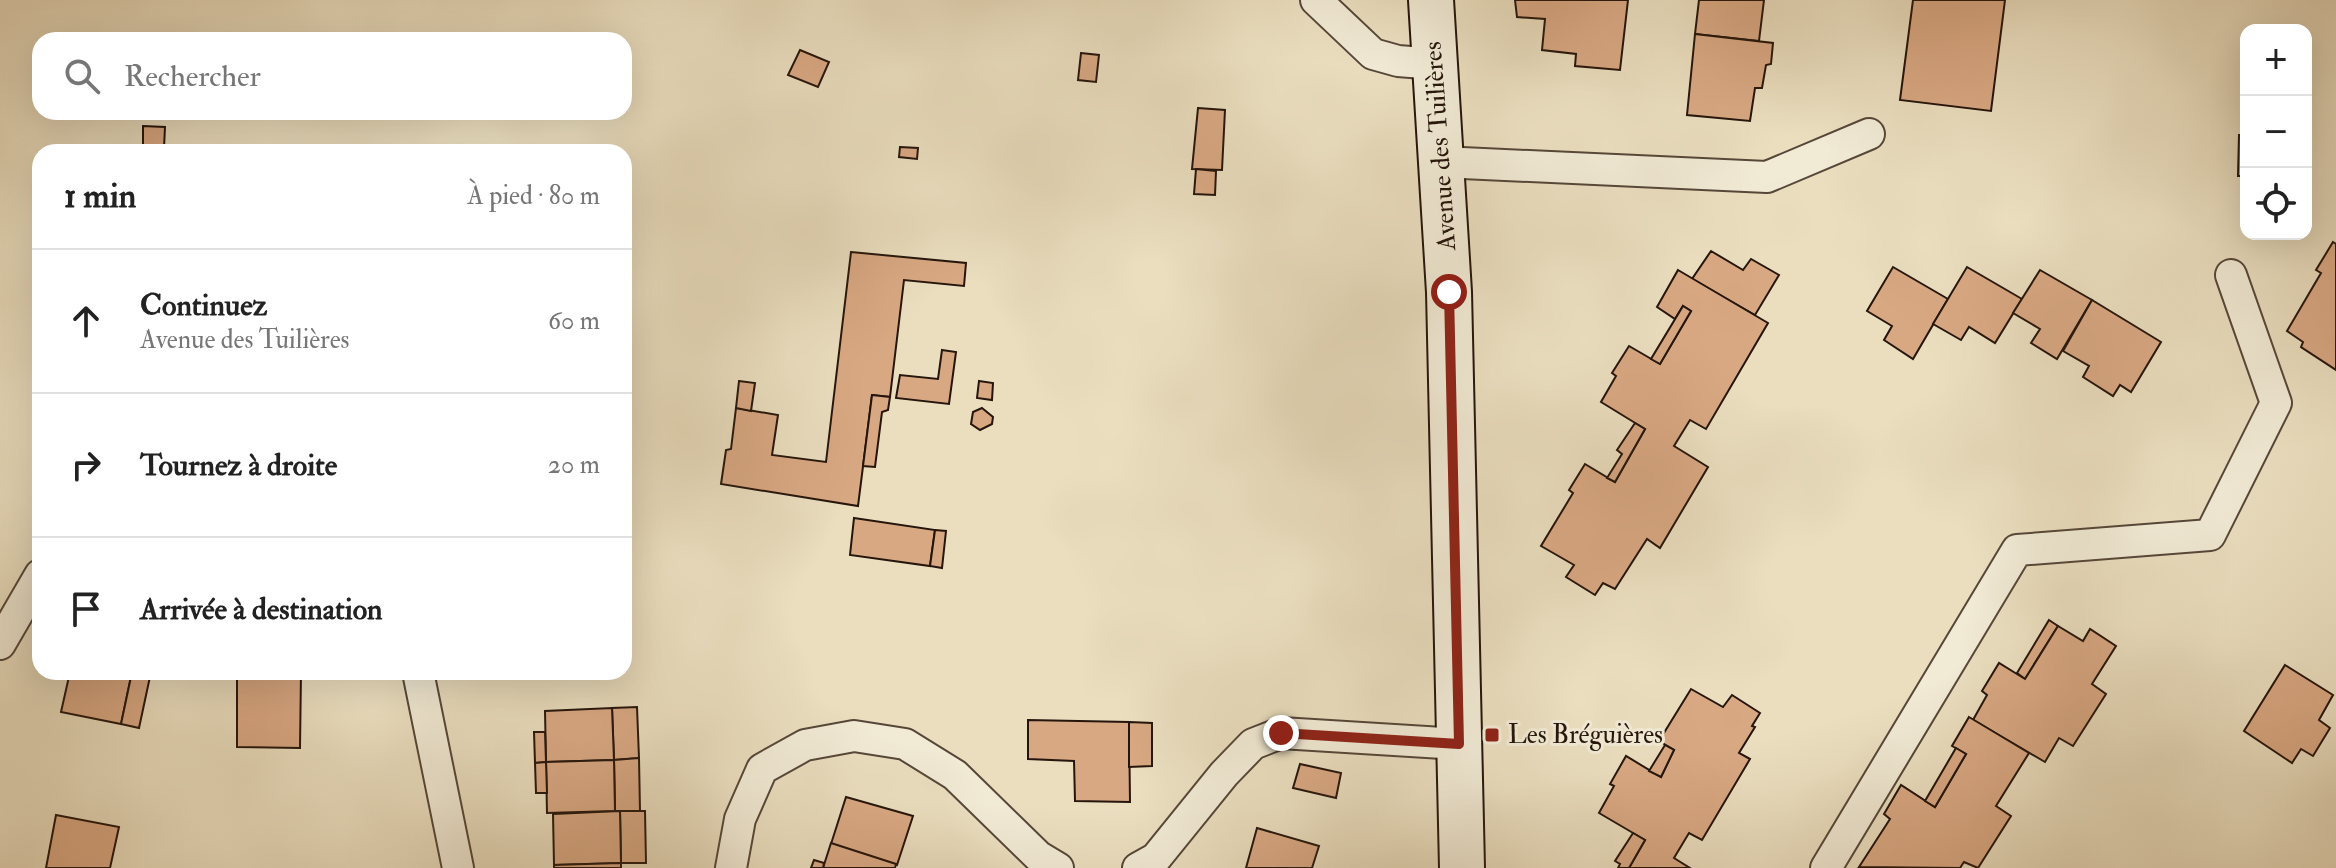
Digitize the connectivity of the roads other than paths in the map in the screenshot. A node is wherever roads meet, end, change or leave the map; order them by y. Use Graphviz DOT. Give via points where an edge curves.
graph roads {
  1 [pos="1316,0"];
  2 [pos="1431,0"];
  3 [pos="1436,64"];
  4 [pos="1869,134"];
  5 [pos="1441,162"];
  6 [pos="2231,275"];
  7 [pos="32,589"];
  8 [pos="0,644"];
  9 [pos="420,680"];
  10 [pos="1459,744"];
  11 [pos="458,868"];
  12 [pos="731,868"];
  13 [pos="1058,868"];
  14 [pos="1138,868"];
  15 [pos="1462,868"];
  16 [pos="1826,868"];
  1 -- 3 [label="lane" via="1373,54"];
  2 -- 3 [label="street, Avenue des Tuilières"];
  3 -- 5 [label="street, Avenue des Tuilières"];
  4 -- 5 [label="lane" via="1767,177"];
  5 -- 10 [label="street, Avenue des Tuilières"];
  6 -- 16 [label="lane" via="2276,403 2210,535 2017,550"];
  7 -- 8 [label="lane"];
  9 -- 11 [label="lane"];
  10 -- 14 [label="lane" via="1281,733 1253,744 1156,858"];
  10 -- 15 [label="street, Avenue des Tuilières"];
  12 -- 13 [label="lane" via="740,819 762,769 805,745 854,736 905,744 955,775 1038,856"];
}
